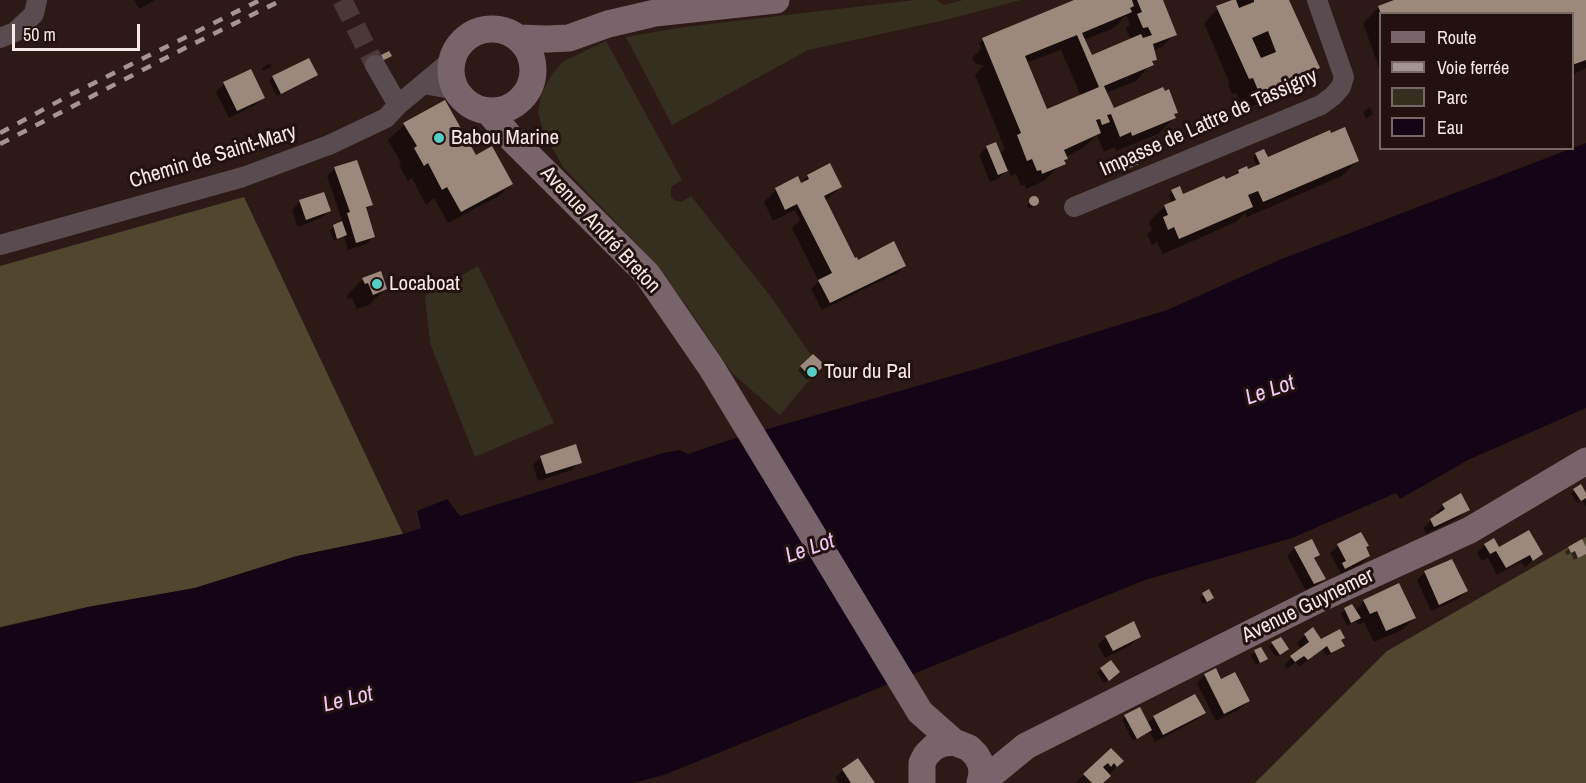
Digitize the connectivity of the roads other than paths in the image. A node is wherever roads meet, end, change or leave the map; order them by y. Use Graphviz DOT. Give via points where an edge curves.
graph roads {
  1 [pos="37,0"];
  2 [pos="776,0"];
  3 [pos="1317,0"];
  4 [pos="0,38"];
  5 [pos="518,38"];
  6 [pos="569,38"];
  7 [pos="452,60"];
  8 [pos="375,65"];
  9 [pos="534,70"];
  10 [pos="424,84"];
  11 [pos="456,90"];
  12 [pos="525,96"];
  13 [pos="398,105"];
  14 [pos="489,112"];
  15 [pos="534,159"];
  16 [pos="1074,207"];
  17 [pos="0,245"];
  18 [pos="1586,461"];
  19 [pos="938,736"];
  20 [pos="1026,746"];
  21 [pos="922,783"];
  22 [pos="981,783"];
  1 -- 4 [label="street" via="34,14 15,32"];
  2 -- 6 [label="street" via="655,13"];
  3 -- 16 [label="street, Impasse de Lattre de Tassigny" via="1344,77 1333,96 1321,105"];
  5 -- 6 [label="street"];
  5 -- 7 [label="street" via="499,29 486,29 463,40"];
  5 -- 9 [label="street"];
  6 -- 9 [label="street"];
  7 -- 10 [label="street, Chemin de Saint-Mary"];
  7 -- 11 [label="street" via="451,77"];
  8 -- 13 [label="street"];
  9 -- 12 [label="street"];
  10 -- 11 [label="street"];
  10 -- 13 [label="street, Chemin de Saint-Mary"];
  11 -- 14 [label="street" via="475,108"];
  12 -- 14 [label="street" via="514,106"];
  12 -- 15 [label="street, Avenue André Breton" via="526,132"];
  13 -- 17 [label="street, Chemin de Saint-Mary" via="386,118 329,146 243,177"];
  14 -- 15 [label="street, Avenue André Breton"];
  15 -- 19 [label="street, Avenue André Breton" via="648,274 725,391"];
  18 -- 20 [label="street, Avenue Guynemer" via="1470,530 1317,600"];
  19 -- 20 [label="street, Avenue Guynemer"];
  19 -- 21 [label="street" via="922,763"];
  19 -- 22 [label="street, Avenue André Breton" via="976,755 981,764"];
  20 -- 22 [label="street, Avenue Guynemer"];
}
